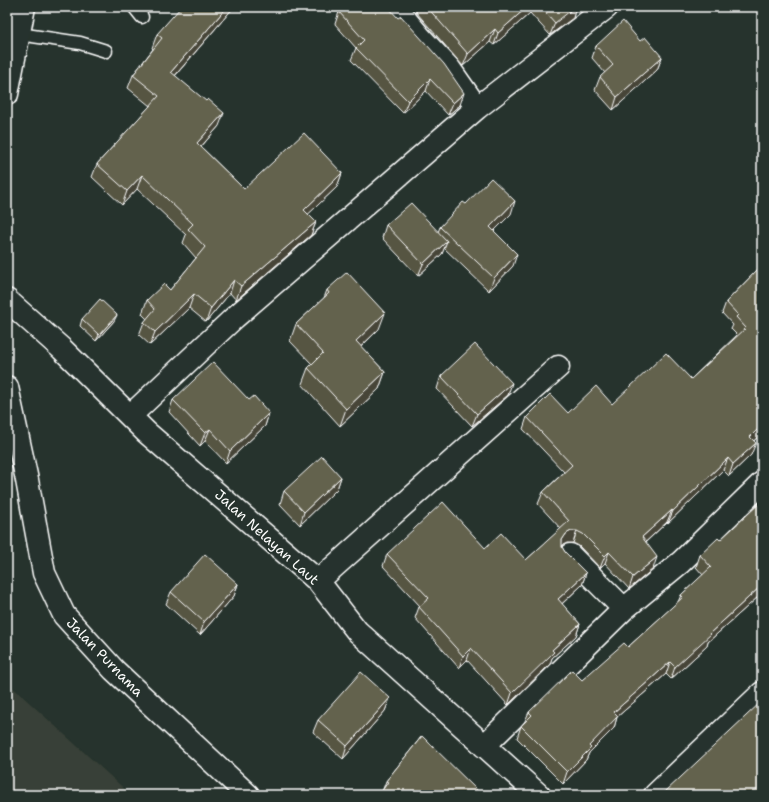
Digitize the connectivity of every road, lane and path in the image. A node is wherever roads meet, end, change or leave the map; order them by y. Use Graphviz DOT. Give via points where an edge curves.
graph roads {
  1 [pos="134,7"];
  2 [pos="394,7"];
  3 [pos="607,7"];
  4 [pos="23,8"];
  5 [pos="142,17"];
  6 [pos="19,34"];
  7 [pos="106,52"];
  8 [pos="7,94"];
  9 [pos="477,108"];
  10 [pos="7,300"];
  11 [pos="558,367"];
  12 [pos="7,387"];
  13 [pos="131,415"];
  14 [pos="762,483"];
  15 [pos="570,555"];
  16 [pos="318,581"];
  17 [pos="624,609"];
  18 [pos="762,693"];
  19 [pos="484,746"];
  20 [pos="248,795"];
  21 [pos="539,795"];
  22 [pos="655,795"];
  1 -- 5 [label="lane"];
  2 -- 9 [label="street" via="449,68"];
  3 -- 9 [label="street"];
  4 -- 6 [label="street"];
  6 -- 7 [label="lane" via="80,43"];
  6 -- 8 [label="street"];
  9 -- 13 [label="street" via="234,318"];
  10 -- 13 [label="street, Jalan Nelayan Laut" via="62,348"];
  11 -- 16 [label="street"];
  12 -- 20 [label="street, Jalan Purnama" via="44,573 64,615 114,670"];
  13 -- 16 [label="street, Jalan Nelayan Laut" via="146,432"];
  14 -- 17 [label="street" via="681,562"];
  15 -- 17 [label="street"];
  16 -- 19 [label="street, Jalan Nelayan Laut" via="357,631"];
  17 -- 19 [label="street"];
  18 -- 22 [label="street"];
  19 -- 21 [label="street, Jalan Nelayan Laut"];
}
